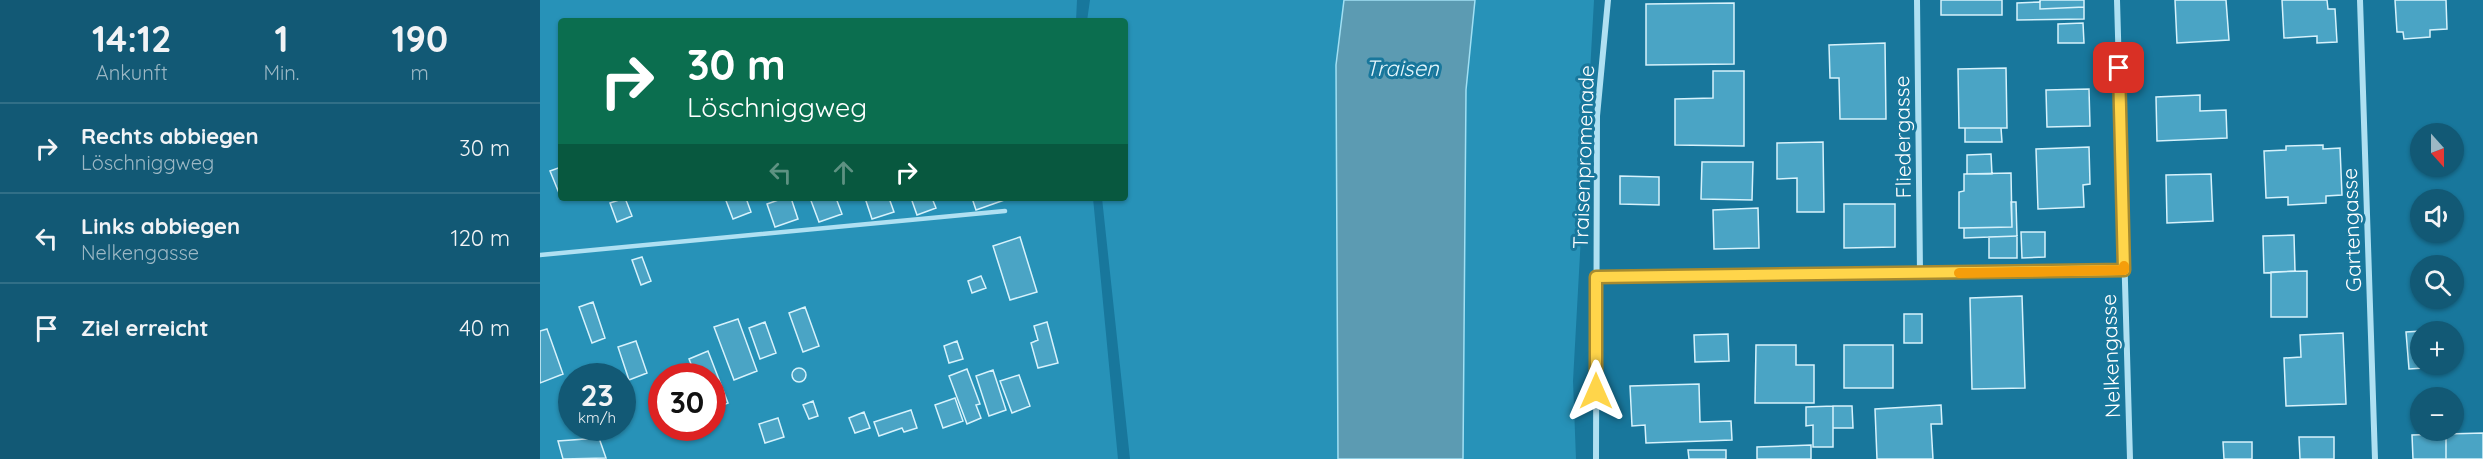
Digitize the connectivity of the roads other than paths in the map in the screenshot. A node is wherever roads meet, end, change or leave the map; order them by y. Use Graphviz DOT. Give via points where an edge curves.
graph roads {
  1 [pos="1608,0"];
  2 [pos="1917,0"];
  3 [pos="2117,0"];
  4 [pos="2360,0"];
  5 [pos="1005,211"];
  6 [pos="540,255"];
  7 [pos="2124,270"];
  8 [pos="1920,273"];
  9 [pos="1596,277"];
  10 [pos="1596,459"];
  11 [pos="2130,459"];
  12 [pos="2376,459"];
  1 -- 9 [label="street, Traisenpromenade" via="1597,116"];
  2 -- 8 [label="street, Fliedergasse"];
  3 -- 7 [label="street, Nelkengasse"];
  4 -- 12 [label="street, Gartengasse"];
  5 -- 6 [label="lane"];
  7 -- 8 [label="street"];
  7 -- 11 [label="street, Nelkengasse"];
  8 -- 9 [label="street"];
  9 -- 10 [label="street, Traisenpromenade"];
}
